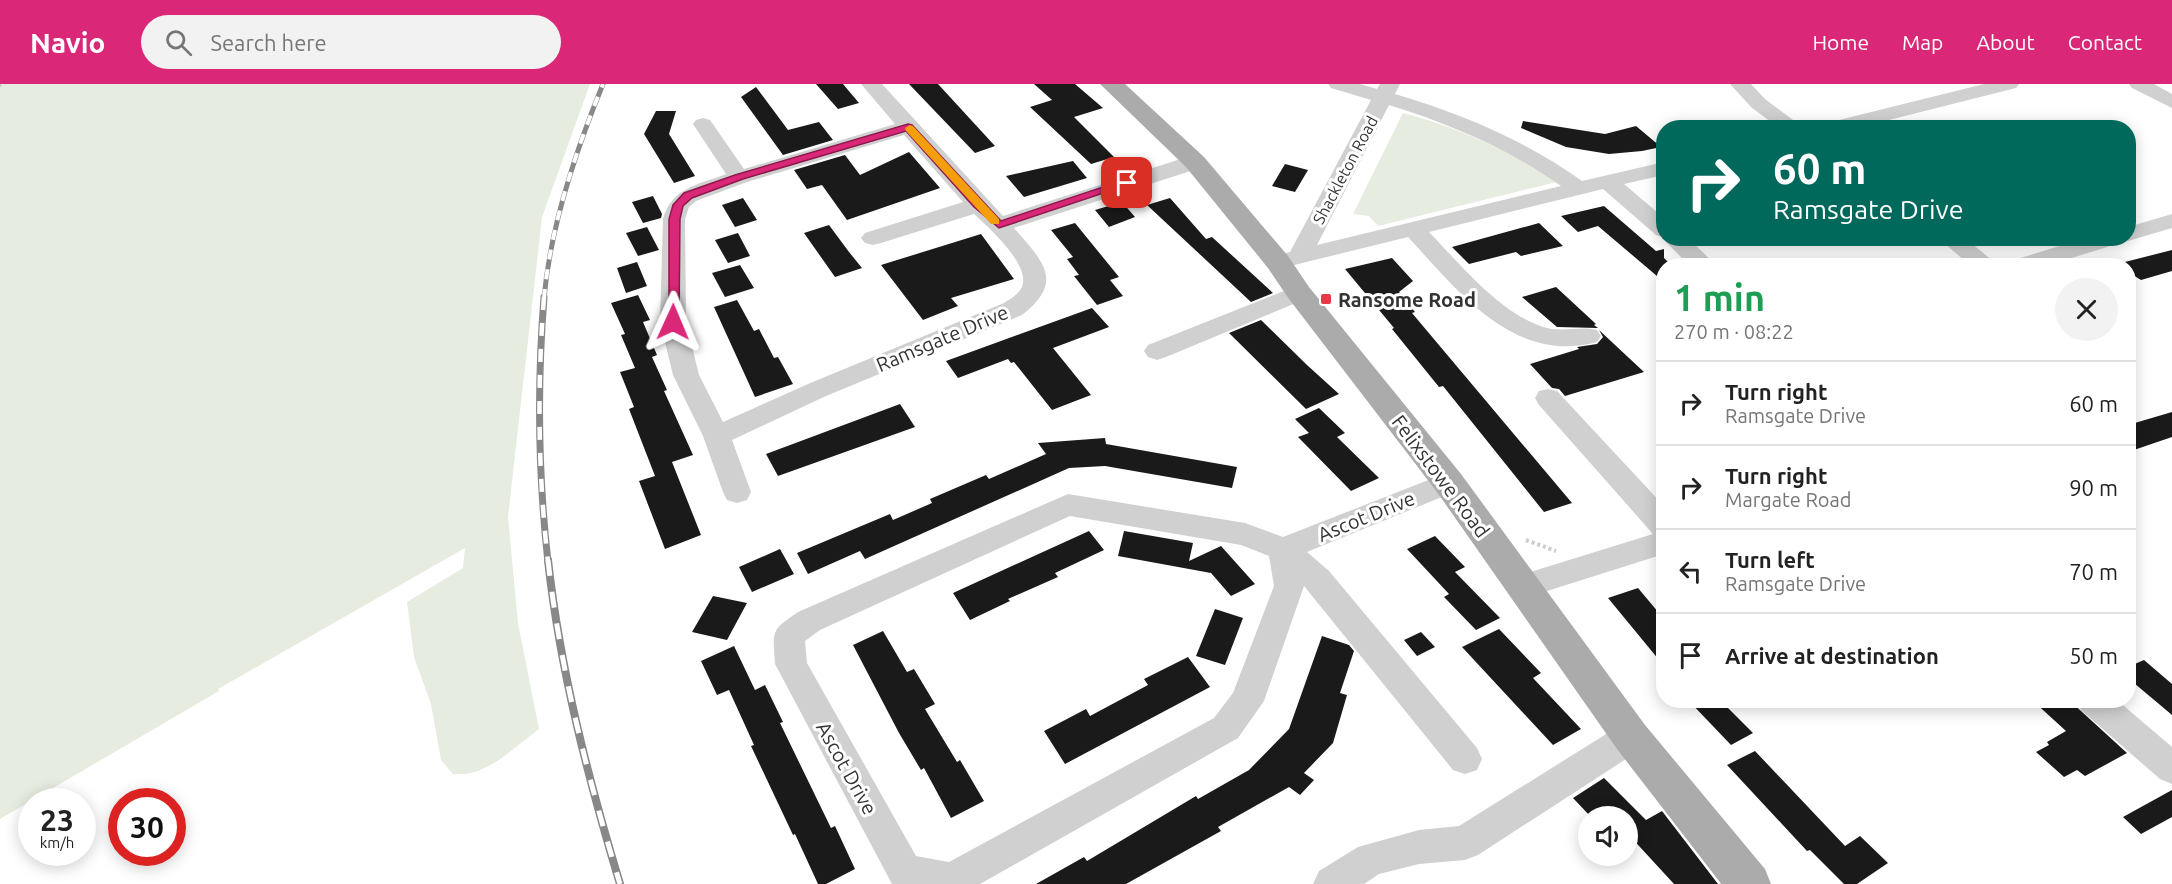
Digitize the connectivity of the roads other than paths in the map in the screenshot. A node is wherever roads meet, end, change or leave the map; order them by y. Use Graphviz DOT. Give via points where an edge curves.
graph roads {
  1 [pos="871,84"];
  2 [pos="1112,84"];
  3 [pos="1338,84"];
  4 [pos="1740,84"];
  5 [pos="2009,84"];
  6 [pos="2139,84"];
  7 [pos="1387,90"];
  8 [pos="2172,102"];
  9 [pos="1782,120"];
  10 [pos="1863,120"];
  11 [pos="703,124"];
  12 [pos="908,127"];
  13 [pos="1195,162"];
  14 [pos="1656,170"];
  15 [pos="739,177"];
  16 [pos="1608,182"];
  17 [pos="1579,189"];
  18 [pos="978,205"];
  19 [pos="2172,221"];
  20 [pos="1656,223"];
  21 [pos="999,225"];
  22 [pos="1414,230"];
  23 [pos="2136,232"];
  24 [pos="873,238"];
  25 [pos="1683,246"];
  26 [pos="1960,246"];
  27 [pos="2085,246"];
  28 [pos="1697,258"];
  29 [pos="1976,258"];
  30 [pos="2046,258"];
  31 [pos="1289,259"];
  32 [pos="1299,293"];
  33 [pos="1588,336"];
  34 [pos="1157,351"];
  35 [pos="1548,398"];
  36 [pos="717,436"];
  37 [pos="1449,483"];
  38 [pos="737,492"];
  39 [pos="1656,517"];
  40 [pos="1656,545"];
  41 [pos="1283,549"];
  42 [pos="1525,586"];
  43 [pos="2102,708"];
  44 [pos="1631,737"];
  45 [pos="1465,759"];
  46 [pos="2172,768"];
  47 [pos="1332,884"];
  48 [pos="1750,884"];
  1 -- 12 [label="street, Ramsgate Drive"];
  2 -- 13 [label="main road, Felixstowe Road"];
  3 -- 7 [label="street"];
  4 -- 9 [label="street"];
  5 -- 10 [label="street"];
  6 -- 8 [label="street"];
  7 -- 17 [label="street" via="1518,148"];
  7 -- 31 [label="street, Shackleton Road"];
  11 -- 15 [label="street"];
  12 -- 15 [label="street"];
  12 -- 18 [label="street, Ramsgate Drive"];
  13 -- 21 [label="street"];
  13 -- 31 [label="main road, Felixstowe Road"];
  14 -- 16 [label="street"];
  15 -- 36 [label="street" via="688,196 678,205 674,219 673,322 686,375"];
  16 -- 17 [label="street"];
  16 -- 20 [label="street"];
  17 -- 22 [label="street"];
  18 -- 21 [label="street, Ramsgate Drive"];
  18 -- 24 [label="street"];
  19 -- 23 [label="street"];
  21 -- 36 [label="street, Ramsgate Drive" via="1036,273 1034,294 1025,302"];
  22 -- 31 [label="street"];
  22 -- 33 [label="street" via="1505,319 1549,344"];
  25 -- 28 [label="street"];
  26 -- 29 [label="street"];
  27 -- 30 [label="street"];
  31 -- 32 [label="main road, Felixstowe Road"];
  32 -- 34 [label="street"];
  32 -- 37 [label="main road, Felixstowe Road"];
  35 -- 39 [label="street"];
  36 -- 38 [label="street"];
  37 -- 41 [label="street, Ascot Drive"];
  37 -- 42 [label="main road, Felixstowe Road"];
  40 -- 42 [label="street"];
  41 -- 41 [label="street, Ascot Drive" via="1289,586 1247,701 1226,728 952,880 905,872 791,664 789,635 809,621 1068,505 1245,534"];
  41 -- 45 [label="street" via="1318,580"];
  42 -- 44 [label="main road, Felixstowe Road"];
  43 -- 46 [label="street"];
  44 -- 47 [label="street" via="1464,843 1419,847 1371,859"];
  44 -- 48 [label="main road, Felixstowe Road"];
}
